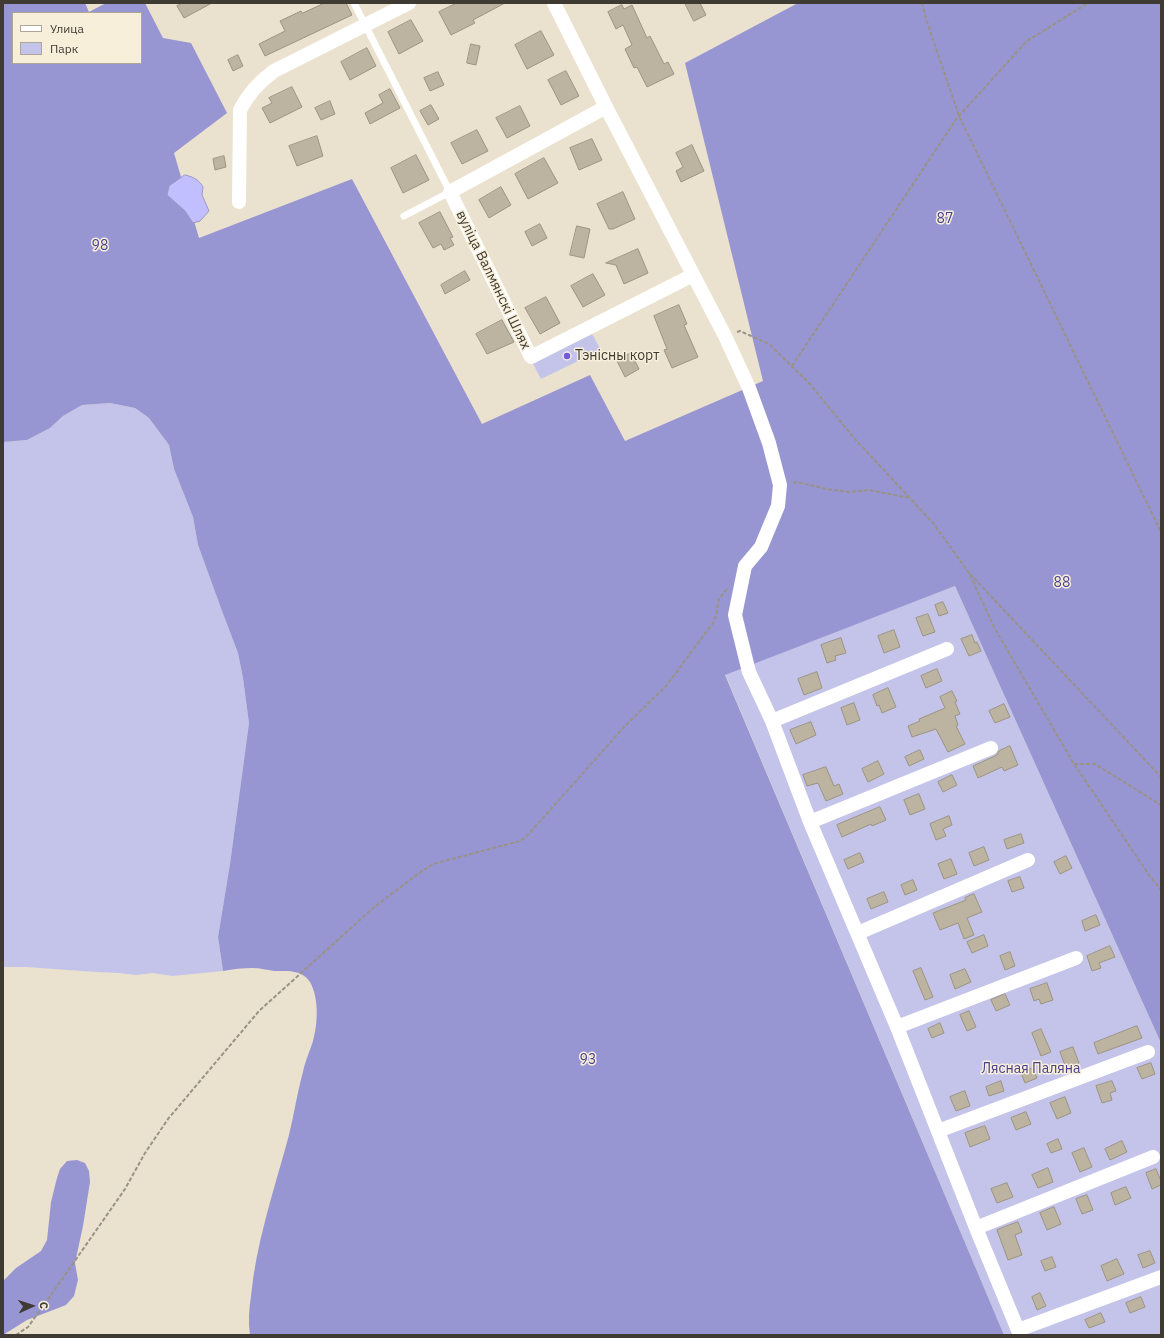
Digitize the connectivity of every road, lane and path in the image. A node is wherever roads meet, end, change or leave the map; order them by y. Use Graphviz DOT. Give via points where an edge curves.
graph roads {
  1 [pos="354,3"];
  2 [pos="409,3"];
  3 [pos="554,3"];
  4 [pos="922,3"];
  5 [pos="1088,3"];
  6 [pos="365,25"];
  7 [pos="606,107"];
  8 [pos="959,116"];
  9 [pos="450,192"];
  10 [pos="239,202"];
  11 [pos="404,216"];
  12 [pos="693,275"];
  13 [pos="725,336"];
  14 [pos="792,366"];
  15 [pos="780,485"];
  16 [pos="910,498"];
  17 [pos="1161,532"];
  18 [pos="968,573"];
  19 [pos="731,584"];
  20 [pos="947,649"];
  21 [pos="772,721"];
  22 [pos="991,748"];
  23 [pos="1074,764"];
  24 [pos="1161,777"];
  25 [pos="1161,804"];
  26 [pos="810,822"];
  27 [pos="1028,860"];
  28 [pos="1161,890"];
  29 [pos="858,934"];
  30 [pos="1076,958"];
  31 [pos="896,1027"];
  32 [pos="1148,1052"];
  33 [pos="938,1131"];
  34 [pos="1153,1157"];
  35 [pos="976,1228"];
  36 [pos="1161,1277"];
  37 [pos="1019,1332"];
  38 [pos="16,1335"];
  1 -- 6 [label="lane"];
  2 -- 6 [label="street"];
  3 -- 7 [label="street"];
  4 -- 8 [label="path"];
  5 -- 8 [label="path" via="1027,41"];
  6 -- 9 [label="lane"];
  6 -- 10 [label="street" via="274,71 262,80 246,99 240,110"];
  7 -- 9 [label="street"];
  7 -- 12 [label="street"];
  8 -- 14 [label="path"];
  8 -- 17 [label="path"];
  9 -- 11 [label="lane"];
  9 -- 12 [label="street, вуліца Валмянскі Шлях" via="531,356"];
  12 -- 13 [label="street"];
  13 -- 14 [label="path" via="740,331 769,344"];
  13 -- 15 [label="street" via="770,443"];
  14 -- 16 [label="path"];
  15 -- 16 [label="path" via="796,482 827,489 849,492 869,490"];
  15 -- 21 [label="street" via="778,506 772,523 761,547 746,566 735,615 749,672"];
  16 -- 18 [label="path" via="933,523"];
  18 -- 23 [label="path" via="995,629"];
  18 -- 24 [label="path"];
  19 -- 38 [label="path" via="719,599 713,623 666,686 624,727 526,837 520,841 433,864 372,909 259,1011 168,1119 125,1189 58,1285 28,1327"];
  20 -- 21 [label="street"];
  21 -- 26 [label="street"];
  22 -- 26 [label="street"];
  23 -- 25 [label="path" via="1095,764"];
  23 -- 28 [label="path"];
  26 -- 29 [label="street"];
  27 -- 29 [label="street"];
  29 -- 31 [label="street"];
  30 -- 31 [label="street"];
  31 -- 33 [label="street"];
  32 -- 33 [label="street"];
  33 -- 35 [label="street"];
  34 -- 35 [label="street"];
  35 -- 37 [label="street"];
  36 -- 37 [label="street"];
}
